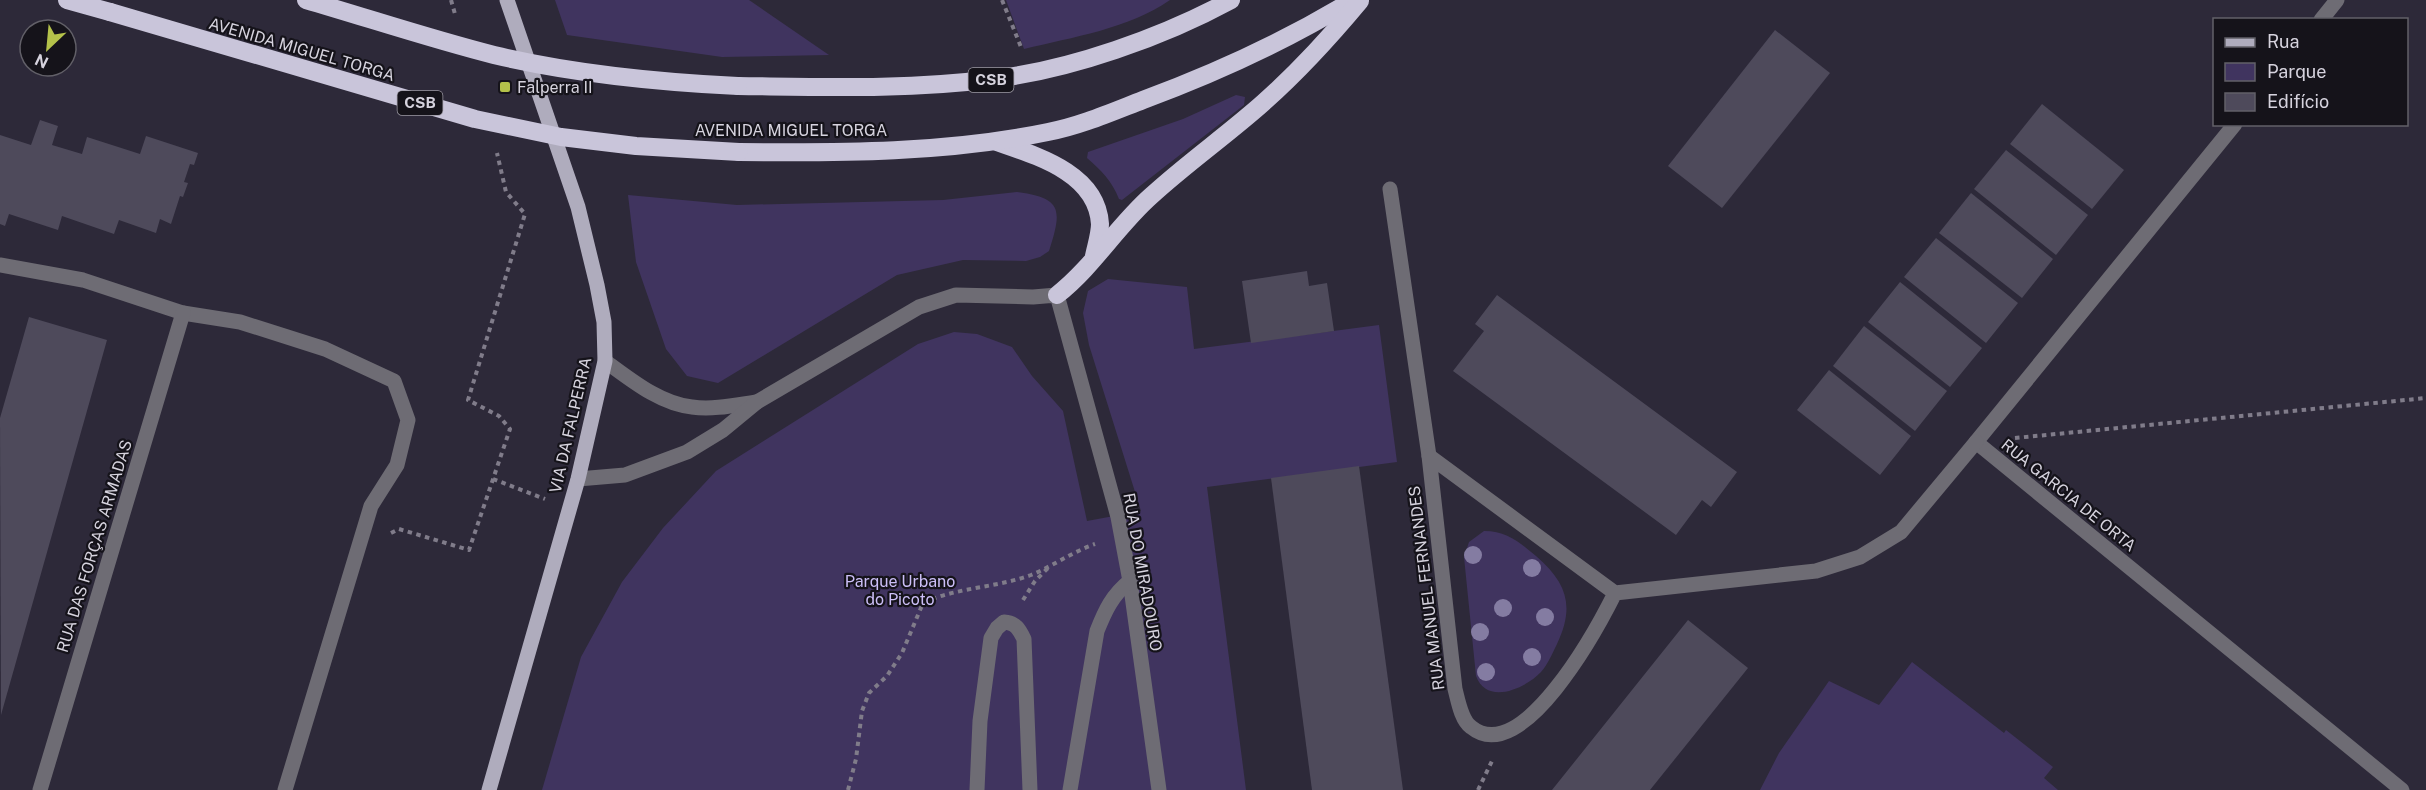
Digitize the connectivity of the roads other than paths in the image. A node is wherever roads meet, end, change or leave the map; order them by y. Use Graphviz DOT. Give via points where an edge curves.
graph roads {
  1 [pos="67,0"];
  2 [pos="306,0"];
  3 [pos="507,0"];
  4 [pos="1231,0"];
  5 [pos="1353,0"];
  6 [pos="1362,0"];
  7 [pos="2337,0"];
  8 [pos="2323,18"];
  9 [pos="2233,126"];
  10 [pos="995,141"];
  11 [pos="1390,189"];
  12 [pos="1093,257"];
  13 [pos="0,265"];
  14 [pos="1057,294"];
  15 [pos="183,313"];
  16 [pos="605,361"];
  17 [pos="757,402"];
  18 [pos="1976,442"];
  19 [pos="1429,456"];
  20 [pos="578,479"];
  21 [pos="1130,581"];
  22 [pos="1615,593"];
  23 [pos="40,790"];
  24 [pos="285,790"];
  25 [pos="489,790"];
  26 [pos="977,790"];
  27 [pos="1030,790"];
  28 [pos="1070,790"];
  29 [pos="1159,790"];
  30 [pos="2402,790"];
  1 -- 10 [label="highway, AVENIDA MIGUEL TORGA / CSB, bridge" via="475,119 572,138 636,146 828,153"];
  2 -- 4 [label="highway, CSB, bridge" via="494,55 572,70 649,81 738,86 911,87 995,79 1071,64 1148,38"];
  3 -- 16 [label="main road, VIA DA FALPERRA" via="578,207 604,322"];
  5 -- 10 [label="highway, AVENIDA MIGUEL TORGA / CSB" via="1262,50 1186,84 1050,132"];
  6 -- 12 [label="highway" via="1328,40 1263,103 1149,197"];
  7 -- 8 [label="street"];
  9 -- 18 [label="street, RUA GARCIA DE ORTA"];
  10 -- 12 [label="highway" via="1065,170 1084,186 1096,203 1100,226"];
  11 -- 19 [label="street"];
  12 -- 14 [label="highway" via="1078,279"];
  13 -- 15 [label="street" via="83,280"];
  14 -- 17 [label="street" via="956,295 919,307"];
  14 -- 21 [label="street, RUA DO MIRADOURO" via="1118,517"];
  15 -- 23 [label="street, RUA DAS FORÇAS ARMADAS"];
  15 -- 24 [label="street" via="240,322 282,335 325,349 394,381 408,420 397,465 371,506"];
  16 -- 17 [label="street" via="651,393 690,408"];
  16 -- 20 [label="main road, VIA DA FALPERRA"];
  17 -- 20 [label="street" via="723,430 687,452 626,475"];
  18 -- 22 [label="street" via="1901,532 1860,557 1816,571"];
  18 -- 30 [label="street, RUA GARCIA DE ORTA"];
  19 -- 22 [label="street"];
  19 -- 22 [label="street, RUA MANUEL FERNANDES" via="1455,689 1470,727 1486,734 1504,733 1524,720 1570,671"];
  20 -- 25 [label="main road, VIA DA FALPERRA"];
  21 -- 28 [label="street" via="1117,591 1097,631"];
  21 -- 29 [label="street, RUA DO MIRADOURO"];
  26 -- 27 [label="street" via="980,721 991,638 1004,622 1012,623 1024,639"];
}
